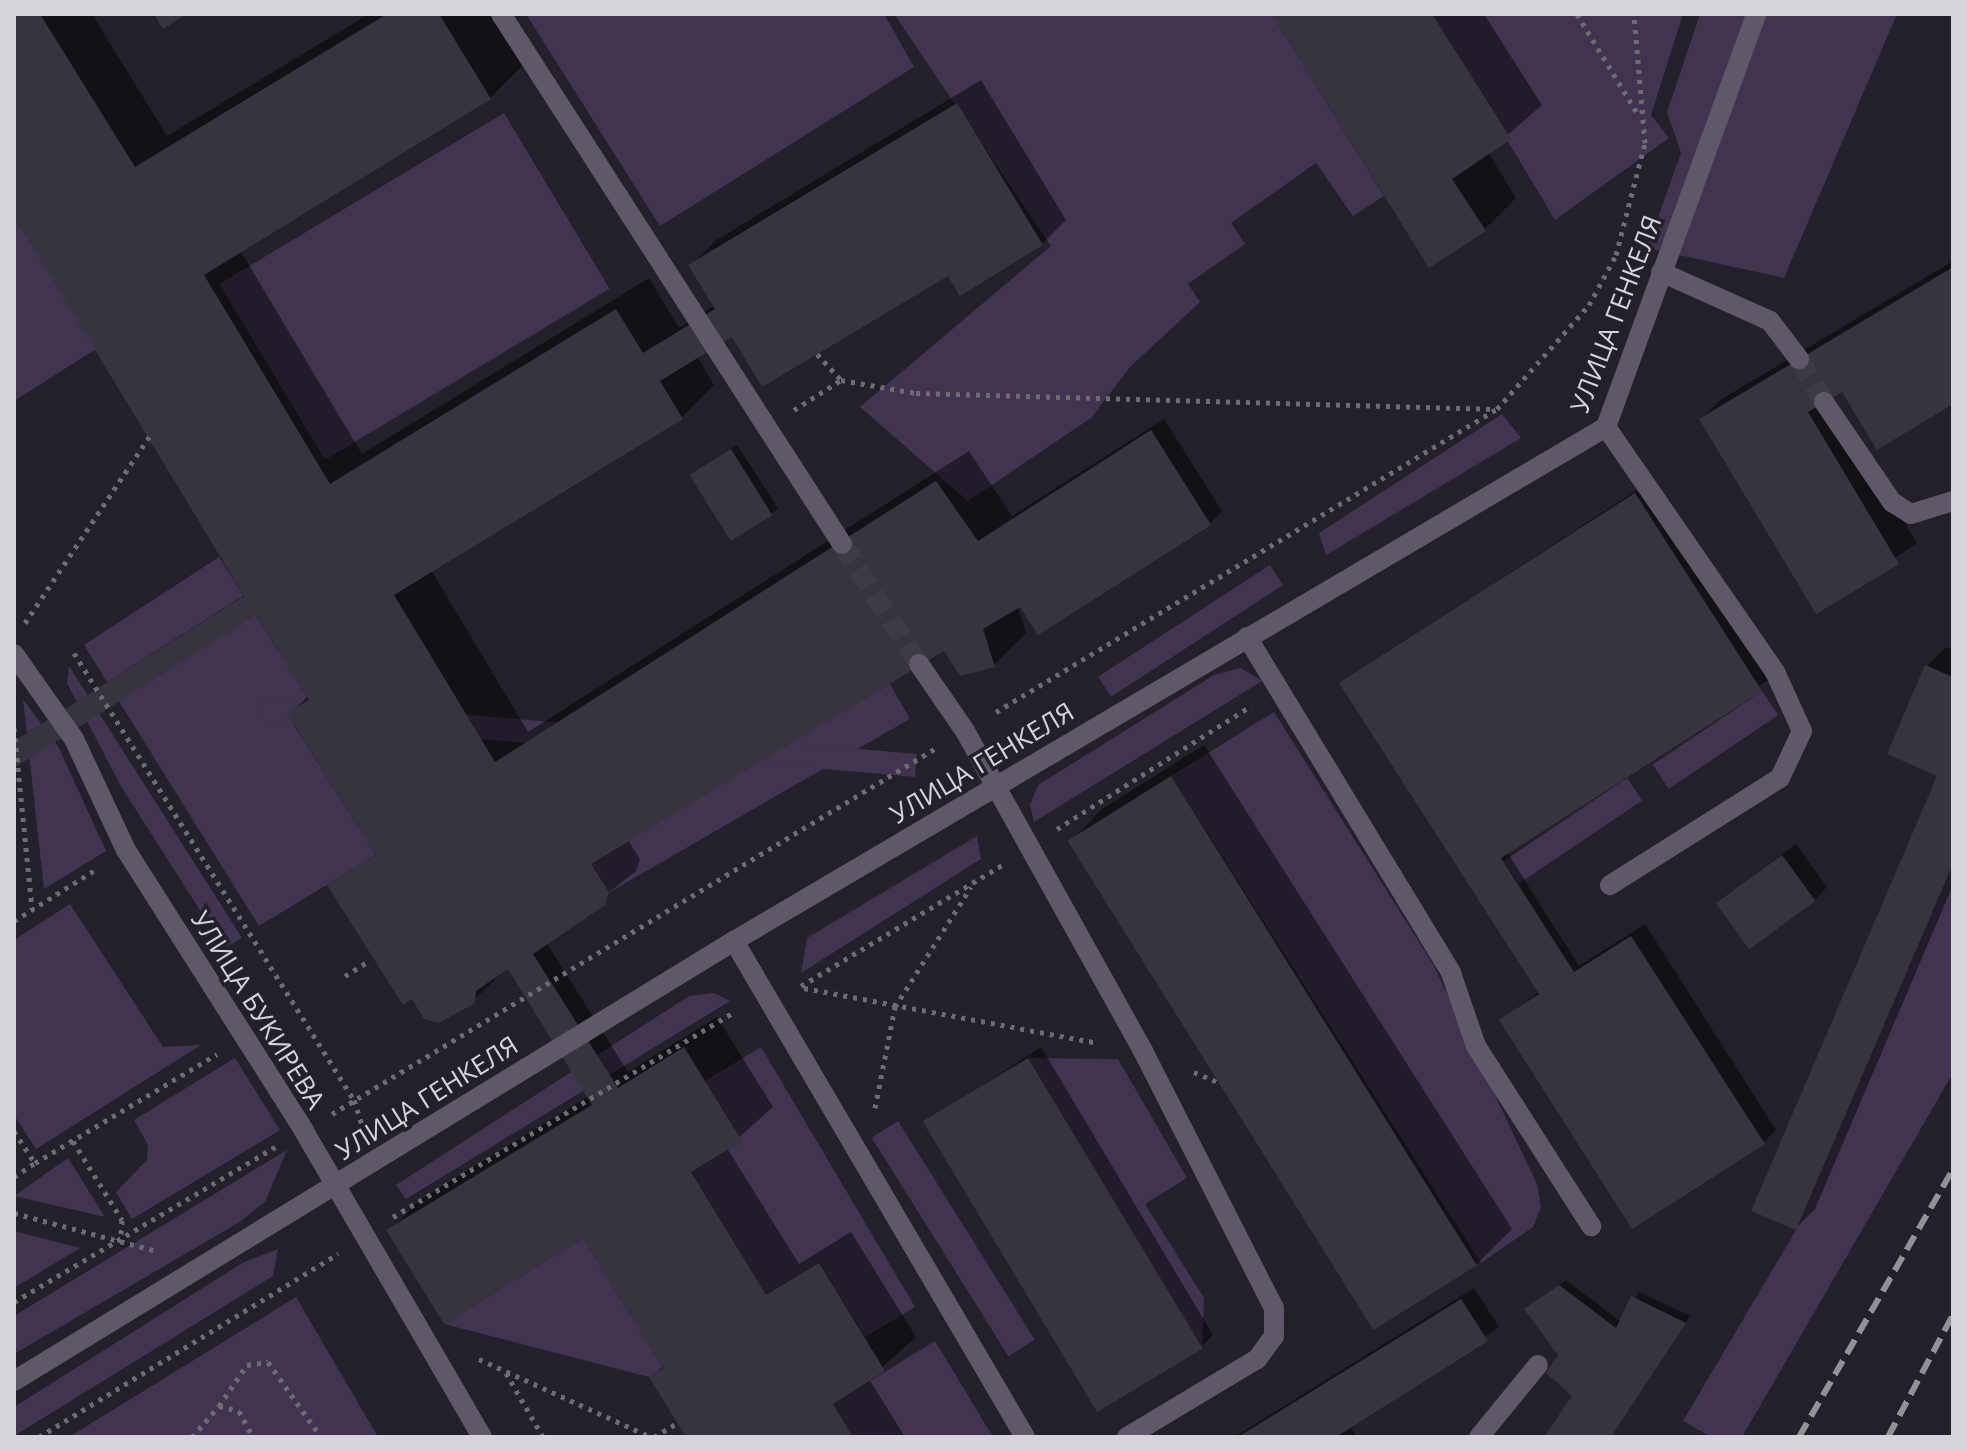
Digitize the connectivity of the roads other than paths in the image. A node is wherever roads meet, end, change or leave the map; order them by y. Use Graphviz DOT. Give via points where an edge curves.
graph roads {
  1 [pos="501,14"];
  2 [pos="1756,14"];
  3 [pos="1661,272"];
  4 [pos="1799,359"];
  5 [pos="1824,402"];
  6 [pos="1606,427"];
  7 [pos="1953,501"];
  8 [pos="842,544"];
  9 [pos="1247,637"];
  10 [pos="14,654"];
  11 [pos="919,664"];
  12 [pos="995,786"];
  13 [pos="1610,885"];
  14 [pos="734,941"];
  15 [pos="335,1186"];
  16 [pos="1591,1226"];
  17 [pos="1538,1365"];
  18 [pos="14,1381"];
  19 [pos="482,1437"];
  20 [pos="1025,1437"];
  21 [pos="1127,1437"];
  22 [pos="1479,1437"];
  1 -- 8 [label="lane"];
  2 -- 3 [label="lane, УЛИЦА ГЕНКЕЛЯ"];
  3 -- 4 [label="lane" via="1770,321"];
  3 -- 6 [label="lane, УЛИЦА ГЕНКЕЛЯ"];
  5 -- 7 [label="lane" via="1892,502 1911,514"];
  6 -- 9 [label="lane, УЛИЦА ГЕНКЕЛЯ"];
  6 -- 13 [label="lane" via="1775,672 1802,731 1780,778"];
  9 -- 12 [label="lane, УЛИЦА ГЕНКЕЛЯ"];
  9 -- 16 [label="lane" via="1451,973 1476,1046"];
  10 -- 15 [label="lane, УЛИЦА БУКИРЕВА" via="74,739 126,850"];
  11 -- 12 [label="lane"];
  12 -- 14 [label="lane, УЛИЦА ГЕНКЕЛЯ"];
  12 -- 21 [label="lane" via="1143,1051 1276,1321 1269,1348 1257,1359"];
  14 -- 15 [label="lane, УЛИЦА ГЕНКЕЛЯ"];
  14 -- 20 [label="lane" via="768,991"];
  15 -- 18 [label="lane, УЛИЦА ГЕНКЕЛЯ"];
  15 -- 19 [label="lane, УЛИЦА БУКИРЕВА"];
  17 -- 22 [label="lane"];
}
